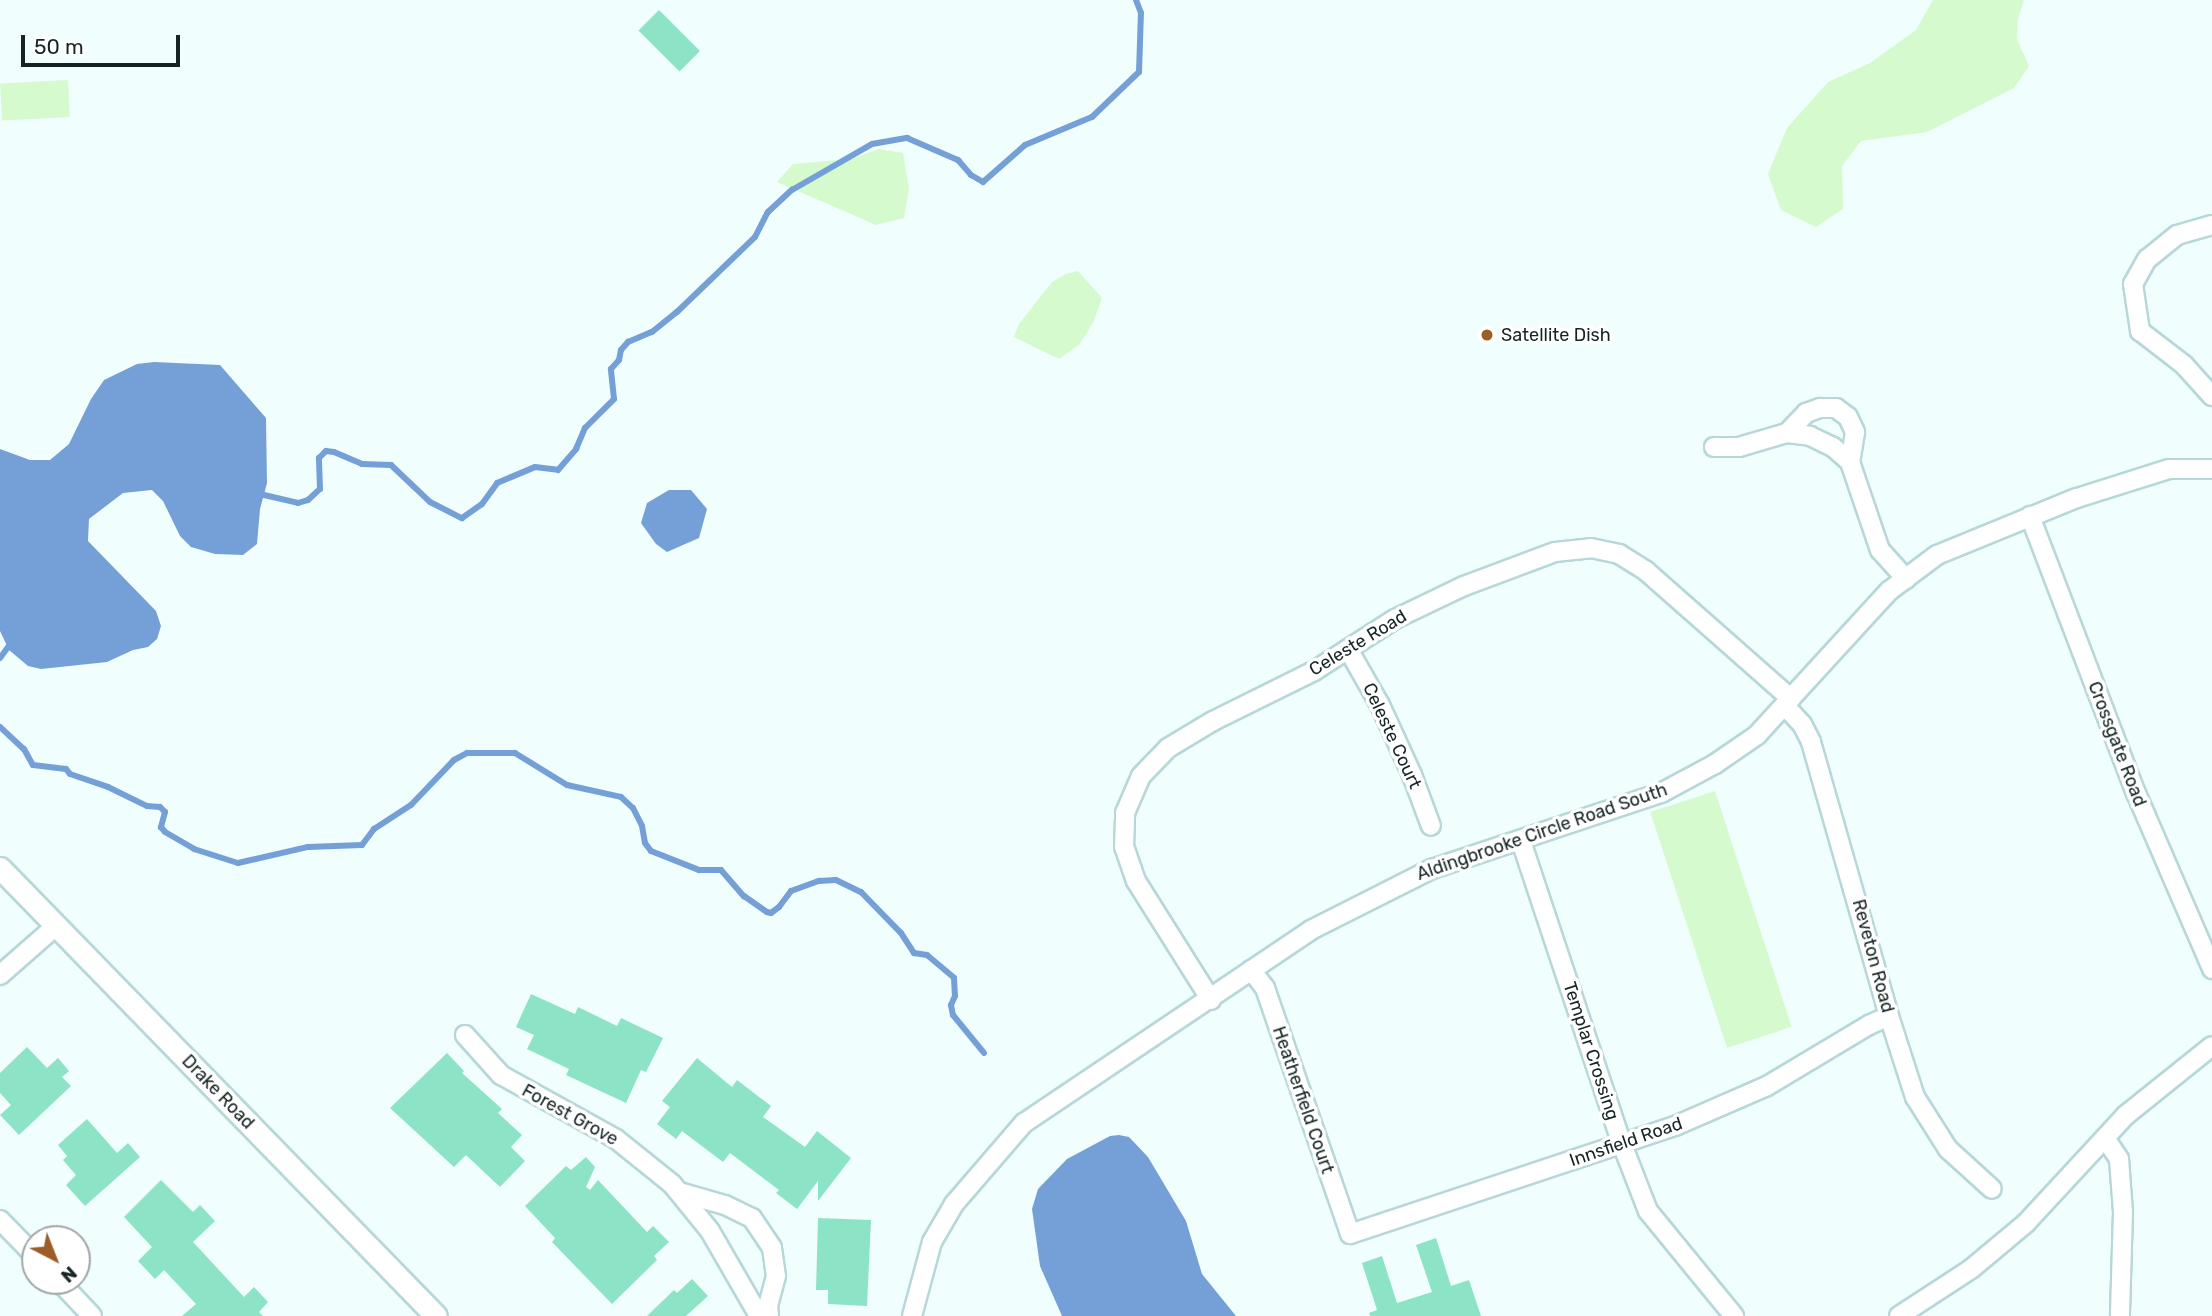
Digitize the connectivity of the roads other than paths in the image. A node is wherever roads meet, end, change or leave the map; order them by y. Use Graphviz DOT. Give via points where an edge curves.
graph roads {
  1 [pos="2212,226"];
  2 [pos="2212,396"];
  3 [pos="1787,433"];
  4 [pos="1714,447"];
  5 [pos="1850,462"];
  6 [pos="2212,469"];
  7 [pos="2030,516"];
  8 [pos="1906,579"];
  9 [pos="1348,649"];
  10 [pos="1788,702"];
  11 [pos="1431,826"];
  12 [pos="1521,841"];
  13 [pos="0,868"];
  14 [pos="56,926"];
  15 [pos="2212,969"];
  16 [pos="1251,970"];
  17 [pos="0,975"];
  18 [pos="1211,1000"];
  19 [pos="1889,1016"];
  20 [pos="465,1035"];
  21 [pos="2212,1046"];
  22 [pos="2105,1138"];
  23 [pos="1622,1144"];
  24 [pos="1992,1189"];
  25 [pos="678,1192"];
  26 [pos="0,1220"];
  27 [pos="1350,1234"];
  28 [pos="21,1242"];
  29 [pos="72,1295"];
  30 [pos="1919,1310"];
  31 [pos="1732,1315"];
  32 [pos="92,1316"];
  33 [pos="436,1316"];
  34 [pos="758,1316"];
  35 [pos="769,1316"];
  36 [pos="912,1316"];
  37 [pos="1899,1316"];
  38 [pos="2120,1316"];
  1 -- 2 [label="street" via="2176,235 2147,259 2133,284 2140,331 2184,365"];
  3 -- 4 [label="street" via="1739,447"];
  3 -- 5 [label="street" via="1810,436"];
  3 -- 5 [label="street" via="1807,413 1836,408 1848,416 1855,432"];
  5 -- 8 [label="street" via="1880,550"];
  6 -- 7 [label="street, Aldingbrooke Circle Road South" via="2169,469"];
  7 -- 8 [label="street, Aldingbrooke Circle Road South" via="1937,555"];
  7 -- 15 [label="street, Crossgate Road" via="2136,793"];
  8 -- 10 [label="street, Aldingbrooke Circle Road South" via="1873,608"];
  9 -- 10 [label="street, Celeste Road" via="1395,619 1464,586 1555,552 1591,548 1619,554 1646,571"];
  9 -- 11 [label="street, Celeste Court" via="1380,705"];
  9 -- 18 [label="street, Celeste Road" via="1168,748 1141,776 1125,813 1124,847 1136,881"];
  10 -- 12 [label="street, Aldingbrooke Circle Road South" via="1757,735 1661,793"];
  10 -- 19 [label="street, Reveton Road" via="1811,742"];
  12 -- 16 [label="street, Aldingbrooke Circle Road South" via="1432,869 1373,896"];
  12 -- 23 [label="street, Templar Crossing"];
  13 -- 14 [label="street, Drake Road"];
  14 -- 17 [label="street"];
  14 -- 33 [label="street, Drake Road"];
  16 -- 18 [label="street, Aldingbrooke Circle Road South"];
  16 -- 27 [label="street, Heatherfield Court" via="1265,989"];
  18 -- 36 [label="street, Aldingbrooke Circle Road South" via="1084,1081 1009,1139 954,1204 932,1242"];
  19 -- 23 [label="street, Innsfield Road" via="1767,1086"];
  19 -- 24 [label="street, Reveton Road" via="1915,1097 1948,1149"];
  20 -- 25 [label="street, Forest Grove" via="501,1075 616,1139"];
  21 -- 22 [label="street" via="2157,1088"];
  22 -- 30 [label="street" via="2026,1223"];
  22 -- 38 [label="street" via="2119,1159 2123,1212"];
  23 -- 27 [label="street, Innsfield Road"];
  23 -- 31 [label="street, Templar Crossing" via="1648,1211"];
  25 -- 34 [label="street, Forest Grove" via="710,1231"];
  25 -- 35 [label="street, Forest Grove" via="752,1218 772,1248 776,1276"];
  26 -- 28 [label="street"];
  29 -- 32 [label="street"];
  30 -- 37 [label="street"];
}
